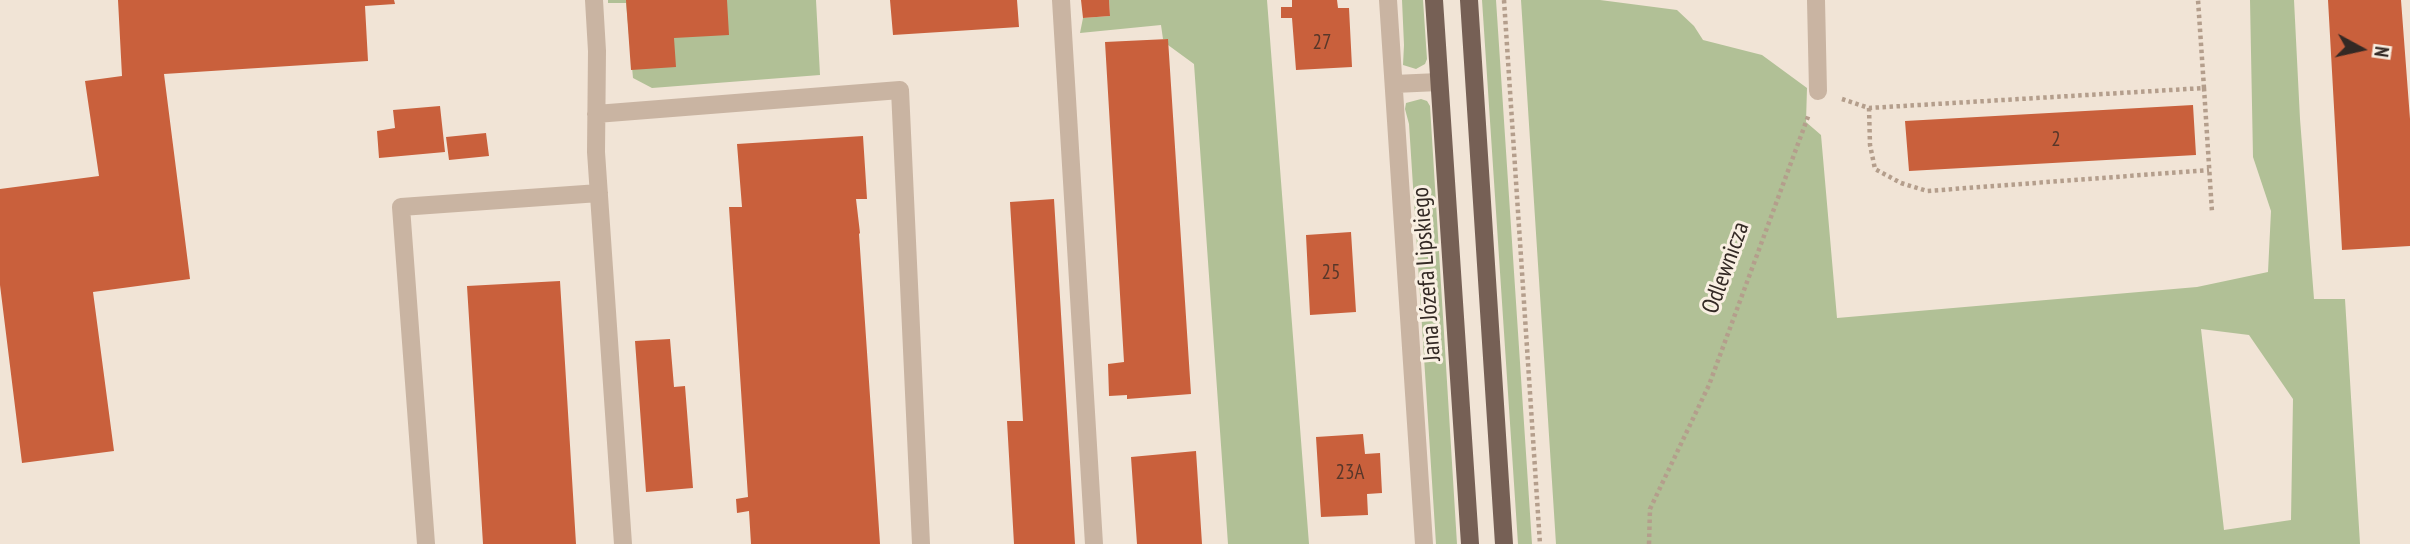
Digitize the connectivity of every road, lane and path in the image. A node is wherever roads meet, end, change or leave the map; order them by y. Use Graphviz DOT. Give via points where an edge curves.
graph roads {
  1 [pos="594,0"];
  2 [pos="1061,0"];
  3 [pos="1388,0"];
  4 [pos="1434,0"];
  5 [pos="1469,0"];
  6 [pos="1504,0"];
  7 [pos="1816,0"];
  8 [pos="2198,0"];
  9 [pos="1439,82"];
  10 [pos="1394,84"];
  11 [pos="2204,88"];
  12 [pos="1818,91"];
  13 [pos="1869,108"];
  14 [pos="596,114"];
  15 [pos="2209,170"];
  16 [pos="599,193"];
  17 [pos="2212,212"];
  18 [pos="426,544"];
  19 [pos="623,544"];
  20 [pos="921,544"];
  21 [pos="1094,544"];
  22 [pos="1424,544"];
  23 [pos="1470,544"];
  24 [pos="1504,544"];
  25 [pos="1540,544"];
  26 [pos="1648,544"];
  1 -- 14 [label="street"];
  2 -- 21 [label="street"];
  3 -- 10 [label="street"];
  4 -- 9 [label="main road, Jana Józefa Lipskiego"];
  5 -- 24 [label="main road"];
  6 -- 25 [label="path"];
  7 -- 12 [label="street"];
  8 -- 11 [label="path"];
  9 -- 10 [label="street"];
  9 -- 23 [label="main road, Jana Józefa Lipskiego"];
  10 -- 22 [label="street"];
  11 -- 13 [label="path"];
  11 -- 15 [label="path"];
  12 -- 13 [label="path"];
  12 -- 26 [label="path, Odlewnicza" via="1709,385 1650,509"];
  13 -- 15 [label="path" via="1875,169 1927,191"];
  14 -- 16 [label="street"];
  14 -- 20 [label="street" via="900,90"];
  15 -- 17 [label="path"];
  16 -- 18 [label="street" via="401,207"];
  16 -- 19 [label="street"];
}
